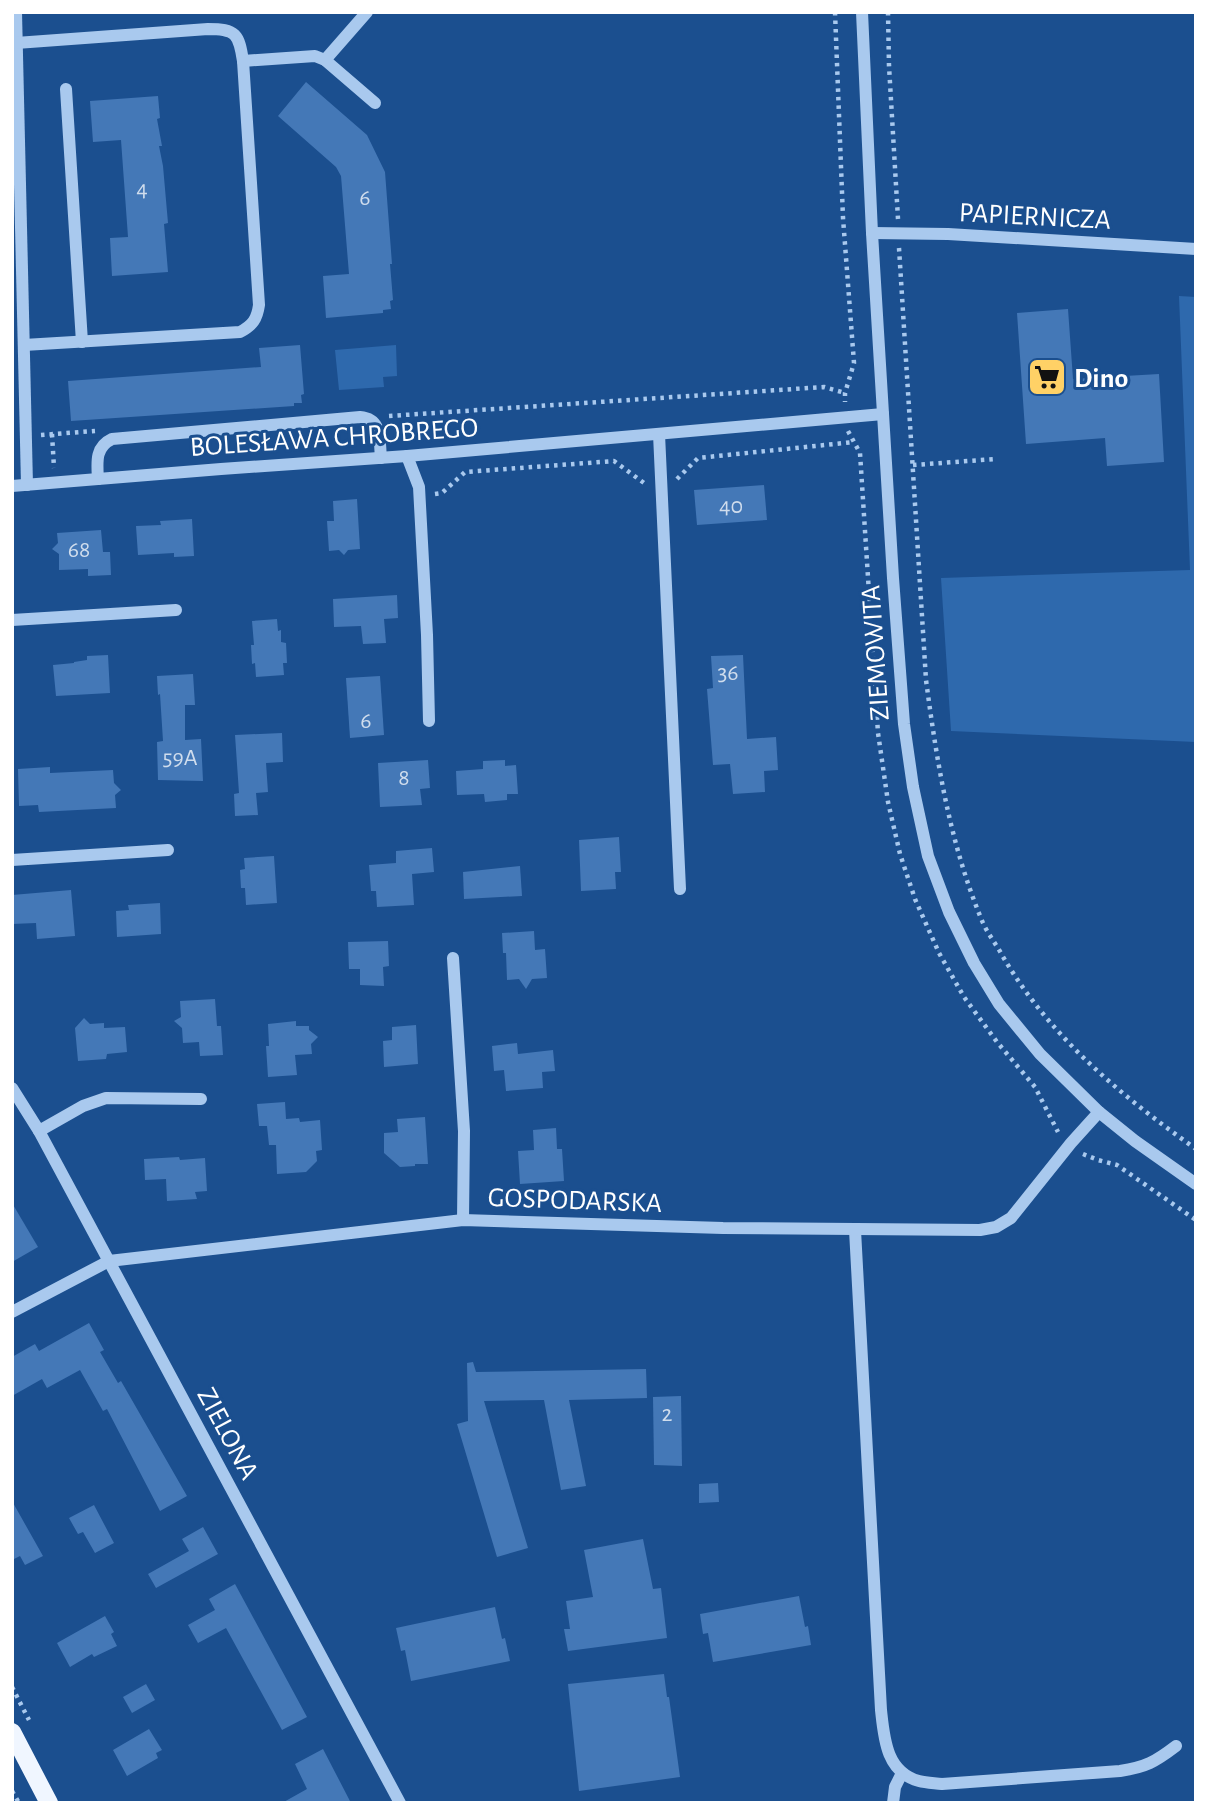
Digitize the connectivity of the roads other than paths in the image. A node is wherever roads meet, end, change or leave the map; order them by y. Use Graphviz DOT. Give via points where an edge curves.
graph roads {
  1 [pos="16,12"];
  2 [pos="367,12"];
  3 [pos="862,12"];
  4 [pos="16,43"];
  5 [pos="325,60"];
  6 [pos="243,61"];
  7 [pos="66,89"];
  8 [pos="375,103"];
  9 [pos="15,143"];
  10 [pos="17,201"];
  11 [pos="872,233"];
  12 [pos="1196,249"];
  13 [pos="82,342"];
  14 [pos="24,345"];
  15 [pos="883,414"];
  16 [pos="659,434"];
  17 [pos="407,456"];
  18 [pos="381,458"];
  19 [pos="99,479"];
  20 [pos="27,485"];
  21 [pos="12,486"];
  22 [pos="176,610"];
  23 [pos="12,620"];
  24 [pos="429,721"];
  25 [pos="168,850"];
  26 [pos="12,860"];
  27 [pos="680,889"];
  28 [pos="453,958"];
  29 [pos="12,1088"];
  30 [pos="201,1099"];
  31 [pos="1099,1112"];
  32 [pos="39,1132"];
  33 [pos="1196,1184"];
  34 [pos="463,1220"];
  35 [pos="855,1230"];
  36 [pos="109,1261"];
  37 [pos="12,1312"];
  38 [pos="12,1732"];
  39 [pos="1176,1746"];
  40 [pos="902,1773"];
  41 [pos="49,1803"];
  42 [pos="400,1803"];
  43 [pos="892,1803"];
  1 -- 4 [label="street"];
  2 -- 5 [label="street"];
  3 -- 11 [label="street, ZIEMOWITA"];
  4 -- 6 [label="street" via="223,29 234,33 241,43"];
  4 -- 9 [label="street"];
  5 -- 6 [label="street" via="315,56"];
  5 -- 8 [label="street"];
  6 -- 13 [label="street" via="257,318 240,332"];
  7 -- 13 [label="street"];
  9 -- 10 [label="street"];
  10 -- 14 [label="street"];
  11 -- 12 [label="street, PAPIERNICZA"];
  11 -- 15 [label="street, ZIEMOWITA"];
  13 -- 14 [label="street"];
  14 -- 20 [label="street"];
  15 -- 16 [label="street, BOLESŁAWA CHROBREGO"];
  15 -- 31 [label="street, ZIEMOWITA" via="904,724 928,856 948,912 999,1004 1040,1054"];
  16 -- 17 [label="street, BOLESŁAWA CHROBREGO"];
  16 -- 27 [label="street"];
  17 -- 18 [label="street, BOLESŁAWA CHROBREGO"];
  17 -- 24 [label="street" via="419,487"];
  18 -- 19 [label="street, BOLESŁAWA CHROBREGO"];
  18 -- 19 [label="street" via="376,424 360,417 113,439 99,450"];
  19 -- 20 [label="street, BOLESŁAWA CHROBREGO"];
  20 -- 21 [label="street, BOLESŁAWA CHROBREGO"];
  22 -- 23 [label="street"];
  25 -- 26 [label="street"];
  28 -- 34 [label="street" via="464,1131"];
  29 -- 32 [label="street, ZIELONA"];
  30 -- 32 [label="street" via="106,1098 83,1105"];
  31 -- 33 [label="street, ZIEMOWITA"];
  31 -- 35 [label="street, GOSPODARSKA" via="1011,1218 996,1227"];
  32 -- 36 [label="street, ZIELONA"];
  34 -- 35 [label="street, GOSPODARSKA"];
  34 -- 36 [label="street, GOSPODARSKA"];
  35 -- 40 [label="street" via="881,1710 884,1741"];
  36 -- 37 [label="street, GOSPODARSKA"];
  36 -- 42 [label="street, ZIELONA"];
  38 -- 41 [label="main road"];
  39 -- 40 [label="street" via="1142,1767 1120,1771 942,1784 920,1782"];
  40 -- 43 [label="street"];
}
